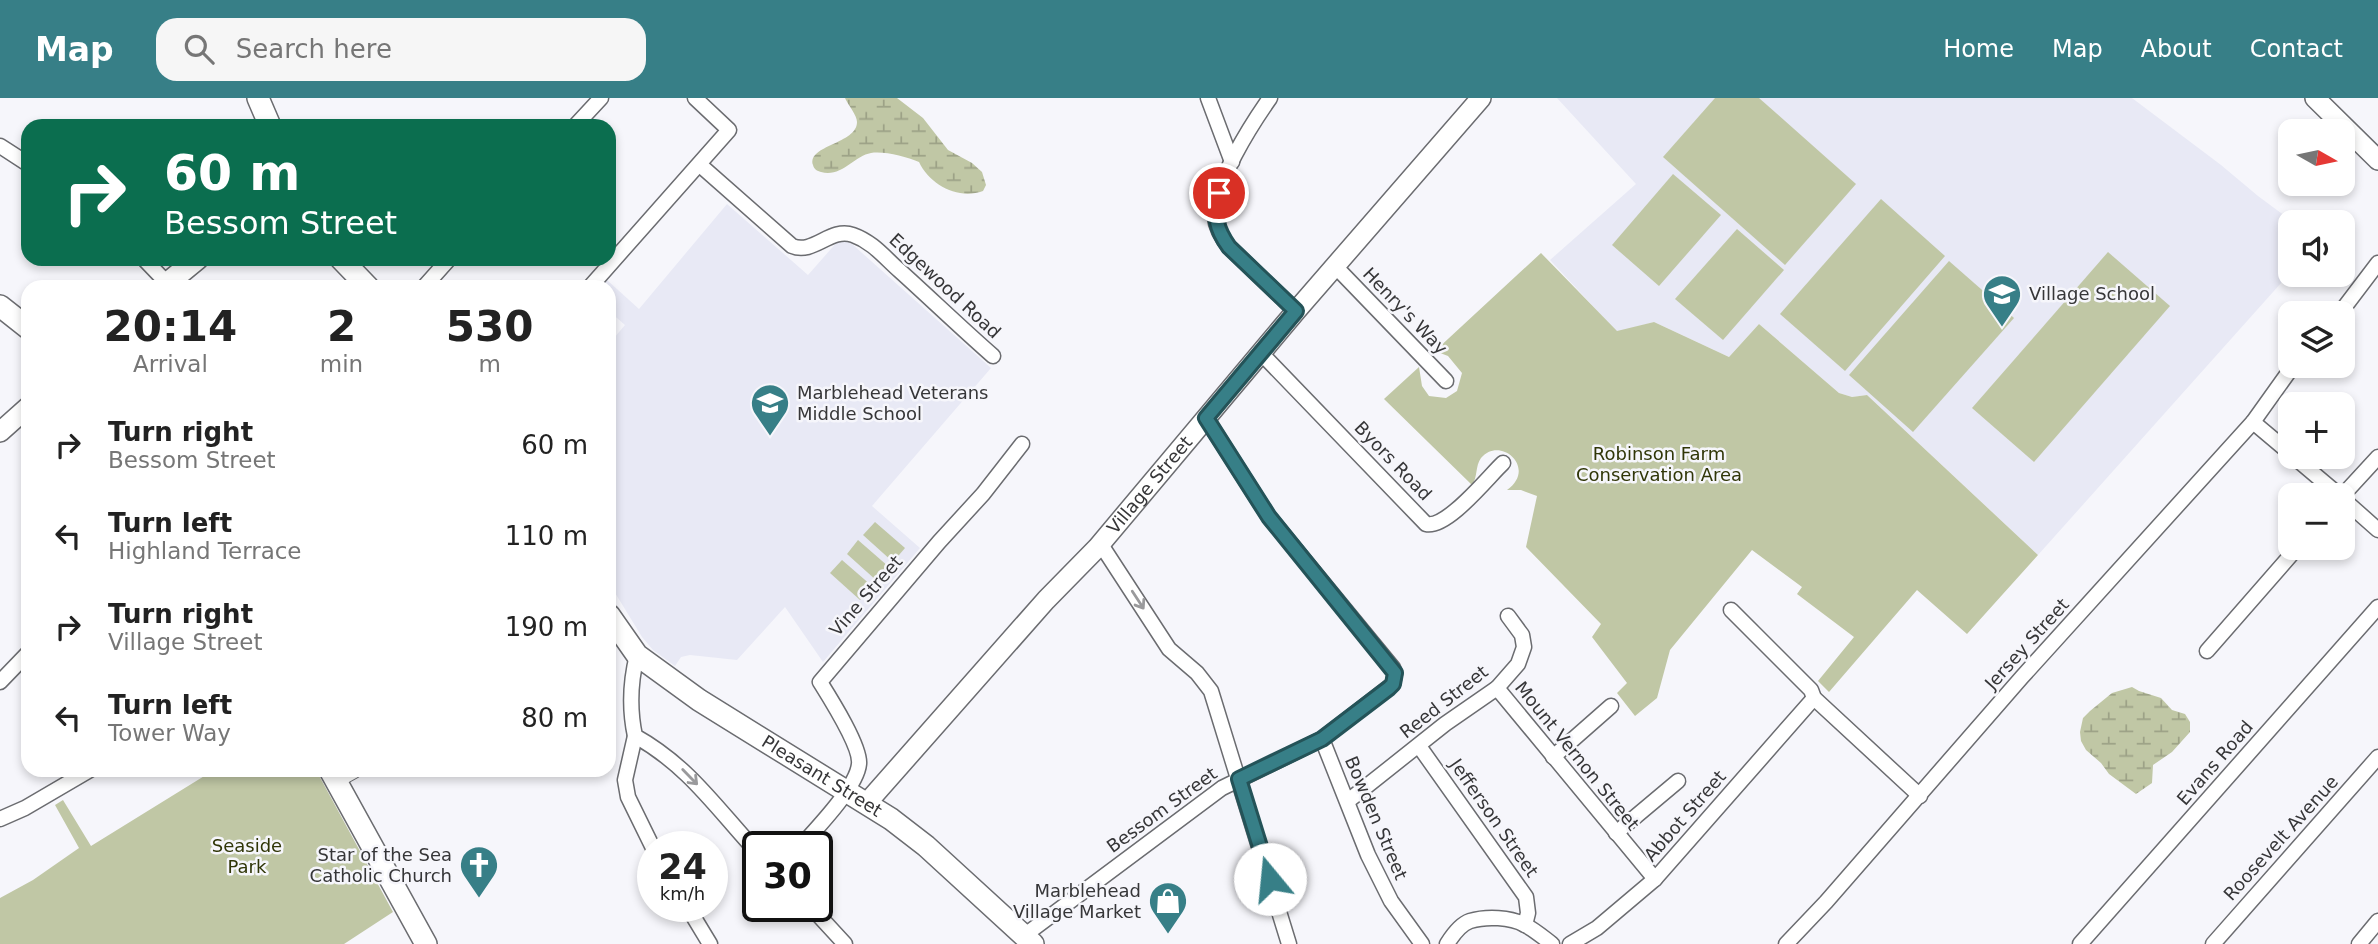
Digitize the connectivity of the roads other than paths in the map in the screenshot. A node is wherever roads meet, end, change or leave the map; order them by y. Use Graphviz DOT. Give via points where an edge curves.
graph roads {
  1 [pos="258,98"];
  2 [pos="601,98"];
  3 [pos="695,98"];
  4 [pos="1208,98"];
  5 [pos="1270,98"];
  6 [pos="1481,98"];
  7 [pos="2315,98"];
  8 [pos="267,119"];
  9 [pos="582,119"];
  10 [pos="0,146"];
  11 [pos="21,160"];
  12 [pos="2378,160"];
  13 [pos="1232,162"];
  14 [pos="700,165"];
  15 [pos="616,256"];
  16 [pos="2378,263"];
  17 [pos="150,266"];
  18 [pos="188,266"];
  19 [pos="348,266"];
  20 [pos="443,266"];
  21 [pos="608,266"];
  22 [pos="1335,266"];
  23 [pos="161,280"];
  24 [pos="171,280"];
  25 [pos="361,280"];
  26 [pos="430,280"];
  27 [pos="596,280"];
  28 [pos="2349,301"];
  29 [pos="0,306"];
  30 [pos="1296,311"];
  31 [pos="21,322"];
  32 [pos="1261,352"];
  33 [pos="993,356"];
  34 [pos="2284,378"];
  35 [pos="1446,382"];
  36 [pos="21,413"];
  37 [pos="2253,422"];
  38 [pos="1201,424"];
  39 [pos="0,432"];
  40 [pos="1022,444"];
  41 [pos="2278,444"];
  42 [pos="2378,457"];
  43 [pos="1503,463"];
  44 [pos="2308,469"];
  45 [pos="2325,483"];
  46 [pos="2355,483"];
  47 [pos="2355,509"];
  48 [pos="2378,530"];
  49 [pos="1100,543"];
  50 [pos="2287,560"];
  51 [pos="2378,607"];
  52 [pos="1731,611"];
  53 [pos="1508,615"];
  54 [pos="616,625"];
  55 [pos="2207,651"];
  56 [pos="637,655"];
  57 [pos="21,660"];
  58 [pos="0,682"];
  59 [pos="1497,688"];
  60 [pos="1814,698"];
  61 [pos="1611,706"];
  62 [pos="635,736"];
  63 [pos="1322,739"];
  64 [pos="1419,746"];
  65 [pos="1553,757"];
  66 [pos="2378,757"];
  67 [pos="78,777"];
  68 [pos="342,777"];
  69 [pos="1239,779"];
  70 [pos="1678,781"];
  71 [pos="846,792"];
  72 [pos="1920,796"];
  73 [pos="1348,801"];
  74 [pos="866,804"];
  75 [pos="0,819"];
  76 [pos="645,831"];
  77 [pos="813,831"];
  78 [pos="1616,833"];
  79 [pos="742,835"];
  80 [pos="1655,879"];
  81 [pos="2378,921"];
  82 [pos="697,922"];
  83 [pos="825,922"];
  84 [pos="1525,925"];
  85 [pos="1029,940"];
  86 [pos="426,944"];
  87 [pos="710,944"];
  88 [pos="845,944"];
  89 [pos="1289,944"];
  90 [pos="1422,944"];
  91 [pos="1447,944"];
  92 [pos="1552,944"];
  93 [pos="1570,944"];
  94 [pos="1786,944"];
  95 [pos="2080,944"];
  96 [pos="2213,944"];
  97 [pos="2359,944"];
  1 -- 8 [label="main road"];
  2 -- 9 [label="street"];
  3 -- 14 [label="street" via="729,130"];
  4 -- 13 [label="street"];
  5 -- 13 [label="street"];
  6 -- 22 [label="main road, Village Street"];
  7 -- 12 [label="main road"];
  10 -- 11 [label="street"];
  13 -- 30 [label="street" via="1215,208 1221,236"];
  14 -- 15 [label="street"];
  14 -- 33 [label="street, Edgewood Road" via="792,246 809,247 841,232 872,244"];
  16 -- 28 [label="street"];
  17 -- 23 [label="street"];
  18 -- 24 [label="main road"];
  19 -- 25 [label="main road"];
  20 -- 26 [label="street"];
  21 -- 27 [label="street"];
  22 -- 30 [label="main road, Village Street"];
  22 -- 35 [label="street, Henry's Way"];
  29 -- 31 [label="main road"];
  30 -- 32 [label="main road, Village Street"];
  32 -- 38 [label="main road, Village Street"];
  32 -- 43 [label="street, Byors Road" via="1426,524 1450,516"];
  34 -- 37 [label="street, Jersey Street"];
  36 -- 39 [label="main road"];
  37 -- 41 [label="street"];
  37 -- 72 [label="street, Jersey Street"];
  38 -- 49 [label="main road, Village Street"];
  38 -- 63 [label="street, Bessom Street" via="1269,517 1392,668 1389,688"];
  40 -- 71 [label="street, Vine Street" via="820,682 859,756"];
  42 -- 46 [label="street"];
  44 -- 45 [label="street"];
  47 -- 48 [label="street"];
  49 -- 69 [label="street, one-way" via="1169,649 1211,691"];
  49 -- 74 [label="main road, Village Street"];
  50 -- 55 [label="street"];
  51 -- 95 [label="street, Evans Road"];
  52 -- 60 [label="street"];
  53 -- 59 [label="street, Reed Street" via="1522,635 1524,648 1518,664"];
  54 -- 56 [label="main road, Pleasant Street"];
  56 -- 62 [label="street" via="630,712"];
  56 -- 71 [label="main road, Pleasant Street" via="699,701"];
  57 -- 58 [label="street"];
  59 -- 64 [label="street, Reed Street"];
  59 -- 65 [label="street, Mount Vernon Street"];
  60 -- 72 [label="street"];
  60 -- 80 [label="street, Abbot Street"];
  61 -- 65 [label="street"];
  62 -- 76 [label="street" via="625,780"];
  62 -- 79 [label="street, one-way" via="684,770"];
  63 -- 69 [label="street, Bessom Street"];
  63 -- 73 [label="street, Bowden Street"];
  64 -- 73 [label="street, Reed Street"];
  64 -- 84 [label="street, Jefferson Street" via="1526,897"];
  65 -- 78 [label="street, Mount Vernon Street"];
  66 -- 96 [label="street, Roosevelt Avenue"];
  67 -- 75 [label="street"];
  68 -- 86 [label="main road"];
  69 -- 85 [label="street, Bessom Street"];
  69 -- 89 [label="street"];
  70 -- 78 [label="street"];
  71 -- 74 [label="main road, Pleasant Street"];
  71 -- 77 [label="street"];
  72 -- 94 [label="street, Jersey Street"];
  73 -- 90 [label="street, Bowden Street" via="1391,901"];
  74 -- 85 [label="main road, Pleasant Street" via="926,846"];
  78 -- 80 [label="street, Mount Vernon Street"];
  80 -- 93 [label="street, Abbot Street" via="1597,928"];
  81 -- 97 [label="street"];
  82 -- 87 [label="street"];
  83 -- 88 [label="street"];
  84 -- 91 [label="street" via="1491,918 1469,921"];
  84 -- 92 [label="street"];
}
